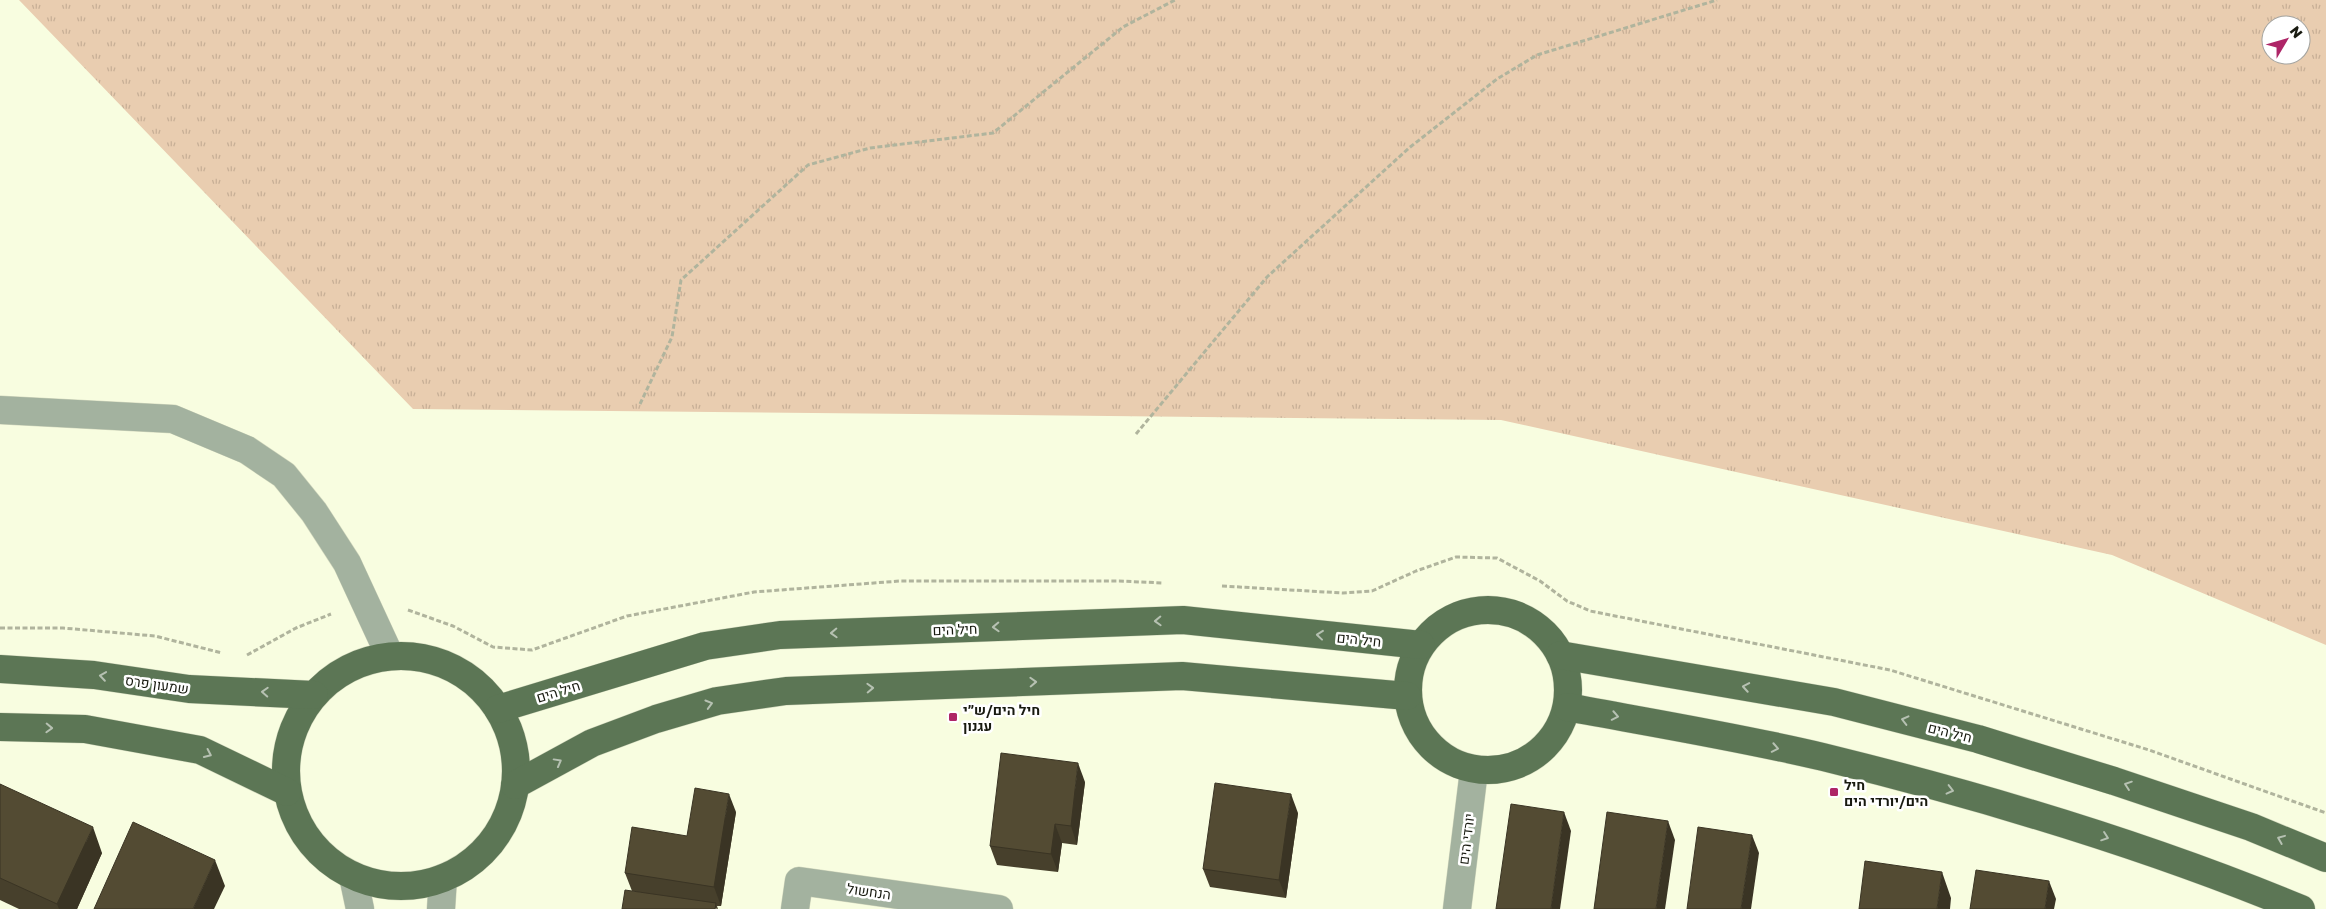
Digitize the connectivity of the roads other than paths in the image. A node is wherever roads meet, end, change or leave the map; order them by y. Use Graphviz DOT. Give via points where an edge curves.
graph roads {
  1 [pos="0,410"];
  2 [pos="1421,645"];
  3 [pos="1560,654"];
  4 [pos="390,656"];
  5 [pos="0,669"];
  6 [pos="314,695"];
  7 [pos="1408,696"];
  8 [pos="1567,707"];
  9 [pos="498,709"];
  10 [pos="0,727"];
  11 [pos="1474,770"];
  12 [pos="515,785"];
  13 [pos="288,792"];
  14 [pos="2326,858"];
  15 [pos="353,876"];
  16 [pos="443,878"];
  17 [pos="360,909"];
  18 [pos="441,909"];
  19 [pos="795,909"];
  20 [pos="999,909"];
  21 [pos="1457,909"];
  22 [pos="2301,909"];
  1 -- 4 [label="street" via="173,419 247,450 284,475 314,512 346,563"];
  2 -- 3 [label="main road" via="1440,625 1465,613 1493,610 1520,616 1544,632"];
  2 -- 7 [label="main road" via="1411,670"];
  2 -- 9 [label="main road, חיל הים, one-way" via="1183,620 780,635 705,646"];
  3 -- 8 [label="main road" via="1567,671"];
  14 -- 3 [label="main road, חיל הים, one-way" via="2242,824 1978,739 1834,702"];
  4 -- 6 [label="main road" via="348,668"];
  4 -- 9 [label="main road" via="432,660 452,668 469,678"];
  6 -- 5 [label="main road, שמעון פרס, one-way" via="189,689 94,675"];
  6 -- 13 [label="main road" via="293,730 287,750"];
  7 -- 11 [label="main road" via="1414,722 1428,744 1449,761"];
  12 -- 7 [label="main road, one-way" via="592,743 656,719 717,701 786,692 1182,676"];
  8 -- 11 [label="main road" via="1559,730 1544,750 1523,764 1499,771"];
  8 -- 22 [label="main road, one-way" via="1821,757 1963,793 2214,874"];
  9 -- 12 [label="main road" via="513,746"];
  10 -- 13 [label="main road, one-way" via="85,729 200,750"];
  11 -- 21 [label="street, יורדי הים"];
  12 -- 16 [label="main road" via="511,805 492,842 462,869"];
  13 -- 15 [label="main road" via="292,810 310,841 337,867"];
  15 -- 16 [label="main road" via="389,886 426,884"];
  15 -- 17 [label="street"];
  16 -- 18 [label="street"];
  19 -- 20 [label="street, הנחשול" via="799,881"];
}
